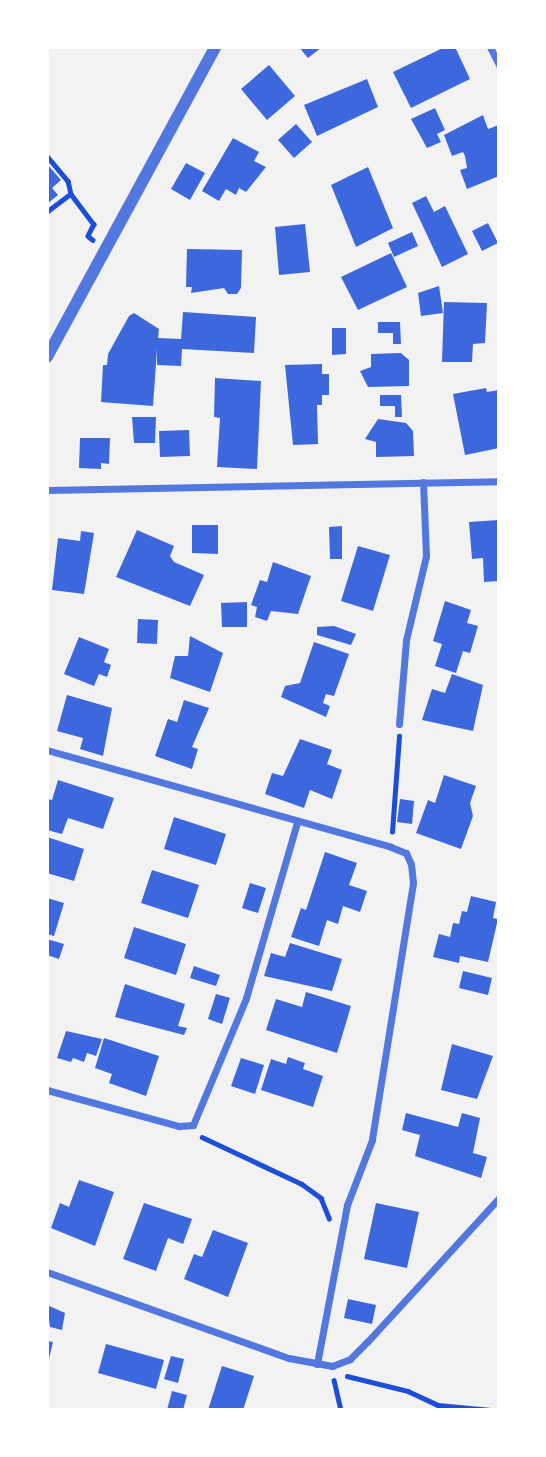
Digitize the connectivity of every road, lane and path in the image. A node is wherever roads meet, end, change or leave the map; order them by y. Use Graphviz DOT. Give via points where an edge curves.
graph roads {
  1 [pos="215,47"];
  2 [pos="490,47"];
  3 [pos="499,65"];
  4 [pos="47,156"];
  5 [pos="71,194"];
  6 [pos="47,212"];
  7 [pos="94,241"];
  8 [pos="47,357"];
  9 [pos="499,481"];
  10 [pos="423,482"];
  11 [pos="47,490"];
  12 [pos="399,724"];
  13 [pos="47,750"];
  14 [pos="297,823"];
  15 [pos="391,847"];
  16 [pos="47,1090"];
  17 [pos="179,1126"];
  18 [pos="499,1198"];
  19 [pos="339,1248"];
  20 [pos="47,1272"];
  21 [pos="317,1364"];
  22 [pos="332,1366"];
  23 [pos="341,1410"];
  24 [pos="491,1410"];
  1 -- 8 [label="street"];
  2 -- 3 [label="street"];
  4 -- 5 [label="path" via="68,181"];
  5 -- 6 [label="path"];
  5 -- 7 [label="path" via="94,224 88,236"];
  9 -- 10 [label="street"];
  10 -- 11 [label="street"];
  10 -- 12 [label="street" via="426,556 406,640"];
  12 -- 15 [label="path"];
  13 -- 14 [label="street" via="220,796"];
  14 -- 15 [label="street"];
  14 -- 17 [label="street" via="226,1055 198,1118 193,1125"];
  15 -- 19 [label="street" via="406,853 413,883 372,1140 347,1205"];
  16 -- 17 [label="street"];
  17 -- 19 [label="path" via="302,1184 321,1198"];
  18 -- 22 [label="street" via="368,1341 350,1359"];
  19 -- 21 [label="street"];
  20 -- 21 [label="street" via="265,1350"];
  21 -- 22 [label="street"];
  22 -- 23 [label="path"];
  22 -- 24 [label="path" via="352,1379 408,1391 439,1405"];
}
